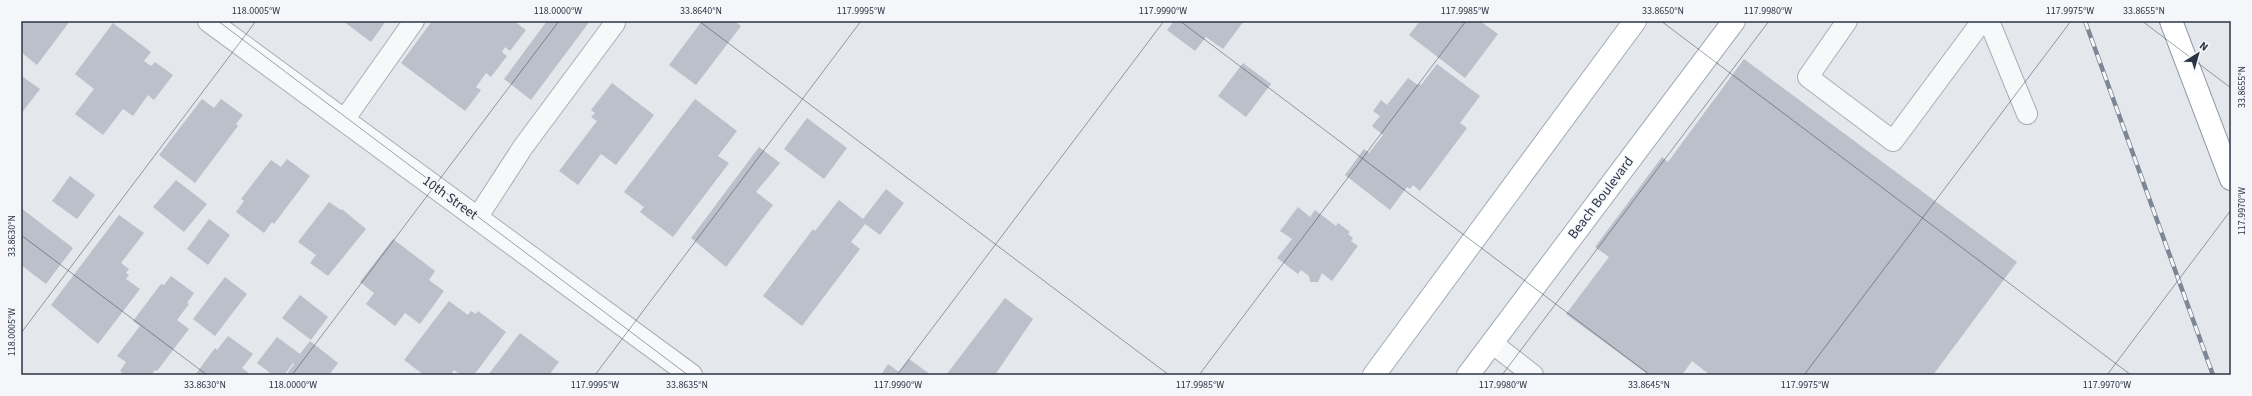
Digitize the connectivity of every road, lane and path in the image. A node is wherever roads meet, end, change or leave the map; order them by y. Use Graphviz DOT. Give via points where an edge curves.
graph roads {
  1 [pos="414,21"];
  2 [pos="1635,21"];
  3 [pos="1734,21"];
  4 [pos="1847,21"];
  5 [pos="1982,21"];
  6 [pos="1989,21"];
  7 [pos="2171,21"];
  8 [pos="615,23"];
  9 [pos="223,25"];
  10 [pos="2027,114"];
  11 [pos="344,120"];
  12 [pos="2231,179"];
  13 [pos="477,218"];
  14 [pos="1492,343"];
  15 [pos="691,375"];
  16 [pos="1374,375"];
  17 [pos="1468,375"];
  18 [pos="1533,375"];
  1 -- 11 [label="lane"];
  2 -- 16 [label="main road"];
  3 -- 14 [label="main road, Beach Boulevard"];
  4 -- 5 [label="lane" via="1808,77 1893,141"];
  6 -- 10 [label="lane"];
  7 -- 12 [label="main road"];
  8 -- 13 [label="lane" via="523,147"];
  9 -- 11 [label="street, 10th Street"];
  11 -- 13 [label="street, 10th Street"];
  13 -- 15 [label="street, 10th Street"];
  14 -- 17 [label="main road, Beach Boulevard"];
  14 -- 18 [label="lane"];
}
